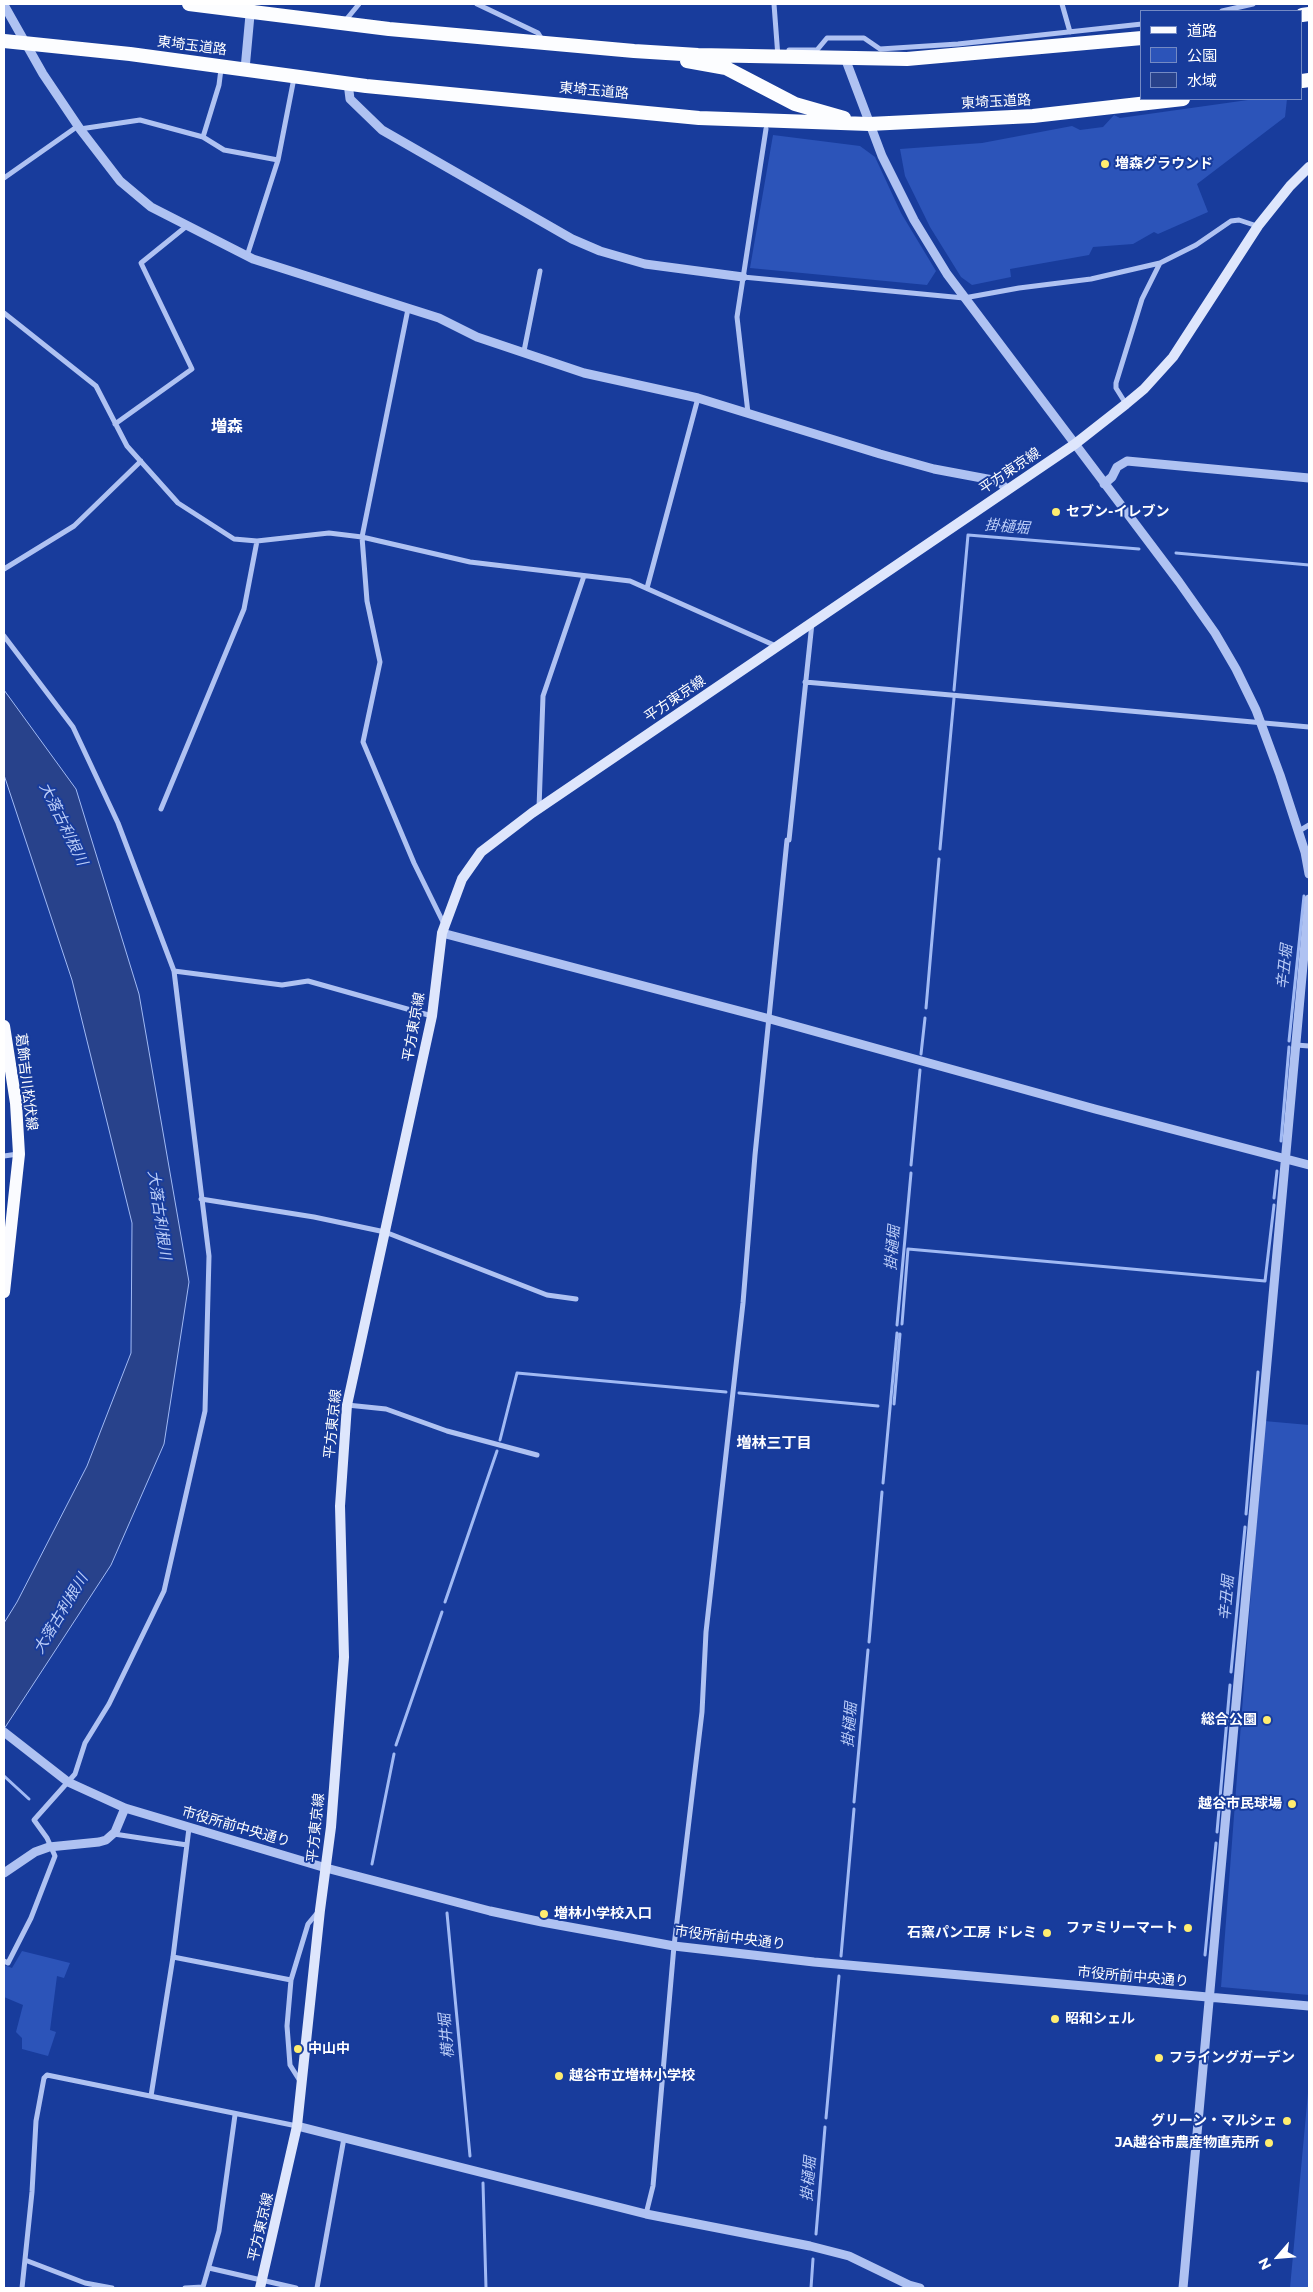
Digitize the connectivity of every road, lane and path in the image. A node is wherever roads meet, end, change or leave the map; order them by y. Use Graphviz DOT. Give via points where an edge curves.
graph roads {
  1 [pos="189,4"];
  2 [pos="359,4"];
  3 [pos="477,4"];
  4 [pos="774,4"];
  5 [pos="1062,4"];
  6 [pos="1250,4"];
  7 [pos="4,5"];
  8 [pos="251,7"];
  9 [pos="1226,10"];
  10 [pos="343,23"];
  11 [pos="1140,24"];
  12 [pos="1070,32"];
  13 [pos="1140,38"];
  14 [pos="4,41"];
  15 [pos="26,43"];
  16 [pos="545,44"];
  17 [pos="655,53"];
  18 [pos="778,54"];
  19 [pos="846,58"];
  20 [pos="222,66"];
  21 [pos="245,69"];
  22 [pos="295,75"];
  23 [pos="348,83"];
  24 [pos="1174,100"];
  25 [pos="869,124"];
  26 [pos="79,128"];
  27 [pos="766,129"];
  28 [pos="203,137"];
  29 [pos="278,160"];
  30 [pos="1309,167"];
  31 [pos="4,178"];
  32 [pos="188,225"];
  33 [pos="1258,226"];
  34 [pos="247,256"];
  35 [pos="1160,263"];
  36 [pos="540,271"];
  37 [pos="743,277"];
  38 [pos="964,298"];
  39 [pos="408,309"];
  40 [pos="4,313"];
  41 [pos="524,351"];
  42 [pos="698,398"];
  43 [pos="1126,404"];
  44 [pos="748,413"];
  45 [pos="116,424"];
  46 [pos="1075,444"];
  47 [pos="140,461"];
  48 [pos="1309,478"];
  49 [pos="1104,484"];
  50 [pos="1007,490"];
  51 [pos="362,537"];
  52 [pos="257,542"];
  53 [pos="4,569"];
  54 [pos="584,576"];
  55 [pos="647,588"];
  56 [pos="812,622"];
  57 [pos="4,636"];
  58 [pos="776,647"];
  59 [pos="805,682"];
  60 [pos="1260,722"];
  61 [pos="1309,727"];
  62 [pos="539,808"];
  63 [pos="161,809"];
  64 [pos="1309,825"];
  65 [pos="1299,831"];
  66 [pos="1309,874"];
  67 [pos="1309,899"];
  68 [pos="443,929"];
  69 [pos="174,971"];
  70 [pos="432,1016"];
  71 [pos="770,1019"];
  72 [pos="4,1028"];
  73 [pos="1296,1045"];
  74 [pos="1309,1046"];
  75 [pos="18,1154"];
  76 [pos="4,1156"];
  77 [pos="1286,1159"];
  78 [pos="1309,1165"];
  79 [pos="201,1199"];
  80 [pos="385,1232"];
  81 [pos="4,1291"];
  82 [pos="576,1299"];
  83 [pos="347,1405"];
  84 [pos="537,1455"];
  85 [pos="4,1732"];
  86 [pos="68,1782"];
  87 [pos="125,1808"];
  88 [pos="189,1828"];
  89 [pos="113,1834"];
  90 [pos="187,1845"];
  91 [pos="49,1847"];
  92 [pos="326,1868"];
  93 [pos="4,1873"];
  94 [pos="320,1910"];
  95 [pos="674,1946"];
  96 [pos="173,1957"];
  97 [pos="4,1962"];
  98 [pos="291,1980"];
  99 [pos="1208,1998"];
  100 [pos="1309,2006"];
  101 [pos="301,2084"];
  102 [pos="151,2096"];
  103 [pos="235,2114"];
  104 [pos="297,2126"];
  105 [pos="344,2138"];
  106 [pos="646,2214"];
  107 [pos="25,2260"];
  108 [pos="208,2268"];
  109 [pos="261,2285"];
  110 [pos="22,2288"];
  111 [pos="112,2288"];
  112 [pos="186,2288"];
  113 [pos="296,2288"];
  114 [pos="317,2288"];
  115 [pos="920,2288"];
  116 [pos="1183,2288"];
  1 -- 8 [label="highway"];
  2 -- 10 [label="street"];
  3 -- 16 [label="street" via="538,33"];
  4 -- 18 [label="street"];
  5 -- 12 [label="street"];
  6 -- 9 [label="street"];
  7 -- 15 [label="street"];
  8 -- 10 [label="highway"];
  8 -- 21 [label="street"];
  10 -- 16 [label="highway"];
  11 -- 12 [label="street"];
  12 -- 18 [label="street" via="880,49 864,38 828,38 817,50"];
  13 -- 19 [label="highway" via="907,59"];
  14 -- 15 [label="highway, 東埼玉道路"];
  15 -- 20 [label="highway, 東埼玉道路"];
  15 -- 26 [label="street"];
  16 -- 17 [label="highway"];
  17 -- 18 [label="highway"];
  17 -- 25 [label="highway" via="726,68 795,104"];
  18 -- 19 [label="highway"];
  19 -- 25 [label="street"];
  20 -- 21 [label="highway, 東埼玉道路"];
  20 -- 28 [label="street"];
  21 -- 22 [label="highway, 東埼玉道路"];
  22 -- 23 [label="highway, 東埼玉道路"];
  22 -- 29 [label="street"];
  23 -- 25 [label="highway, 東埼玉道路" via="699,118"];
  23 -- 37 [label="street" via="350,99 382,130 572,239 645,264"];
  24 -- 25 [label="highway, 東埼玉道路" via="1033,116"];
  25 -- 38 [label="street" via="914,220"];
  26 -- 28 [label="street" via="140,120"];
  26 -- 31 [label="street"];
  26 -- 32 [label="street" via="120,181 151,207"];
  27 -- 37 [label="street"];
  28 -- 29 [label="street" via="224,150"];
  29 -- 34 [label="street"];
  30 -- 33 [label="main road, 平方東京線"];
  32 -- 34 [label="street"];
  32 -- 45 [label="street" via="141,263 192,369"];
  33 -- 35 [label="street" via="1231,221 1196,245"];
  33 -- 43 [label="main road, 平方東京線" via="1173,357"];
  34 -- 39 [label="street"];
  35 -- 38 [label="street" via="1091,278"];
  35 -- 43 [label="street" via="1142,300 1116,383"];
  36 -- 41 [label="street"];
  37 -- 38 [label="street"];
  37 -- 44 [label="street" via="737,317"];
  38 -- 46 [label="street"];
  39 -- 41 [label="street" via="438,318 477,337"];
  39 -- 51 [label="street"];
  40 -- 45 [label="street" via="96,386"];
  41 -- 42 [label="street" via="584,373"];
  42 -- 44 [label="street"];
  42 -- 55 [label="street"];
  43 -- 46 [label="main road, 平方東京線"];
  44 -- 50 [label="street" via="880,454 998,481"];
  45 -- 47 [label="street" via="126,446"];
  46 -- 49 [label="street"];
  46 -- 50 [label="main road, 平方東京線"];
  47 -- 52 [label="street" via="178,503 234,539"];
  47 -- 53 [label="street" via="74,526"];
  48 -- 49 [label="street" via="1127,461 1116,467"];
  49 -- 60 [label="street" via="1215,633"];
  50 -- 56 [label="main road, 平方東京線"];
  51 -- 52 [label="street" via="329,533"];
  51 -- 54 [label="street" via="470,562"];
  51 -- 68 [label="street" via="367,602 380,662 363,742"];
  52 -- 63 [label="street" via="244,608"];
  54 -- 55 [label="street" via="630,581"];
  54 -- 62 [label="street" via="543,696"];
  55 -- 58 [label="street"];
  56 -- 58 [label="main road, 平方東京線"];
  56 -- 59 [label="street"];
  57 -- 69 [label="street" via="73,727 118,823"];
  58 -- 62 [label="main road, 平方東京線"];
  59 -- 60 [label="street"];
  59 -- 71 [label="street"];
  60 -- 61 [label="street"];
  60 -- 65 [label="street"];
  62 -- 68 [label="main road, 平方東京線" via="481,852 462,879"];
  64 -- 65 [label="street"];
  65 -- 66 [label="street"];
  67 -- 73 [label="street"];
  68 -- 70 [label="main road, 平方東京線"];
  68 -- 71 [label="street"];
  69 -- 70 [label="street" via="282,985 308,981"];
  69 -- 79 [label="street"];
  70 -- 80 [label="main road, 平方東京線"];
  71 -- 77 [label="street"];
  71 -- 95 [label="street" via="743,1303 706,1632 702,1712"];
  72 -- 75 [label="main road, 葛飾吉川松伏線" via="16,1103"];
  73 -- 74 [label="street"];
  73 -- 77 [label="street"];
  75 -- 76 [label="street"];
  75 -- 81 [label="main road, 葛飾吉川松伏線"];
  77 -- 78 [label="street"];
  77 -- 99 [label="street"];
  79 -- 80 [label="street" via="314,1216"];
  79 -- 86 [label="street" via="209,1256 205,1411 164,1591 109,1704 85,1743 75,1774"];
  80 -- 82 [label="street" via="547,1295"];
  80 -- 83 [label="main road, 平方東京線"];
  83 -- 84 [label="street" via="386,1409 448,1431"];
  83 -- 92 [label="main road, 平方東京線" via="340,1506 344,1657"];
  85 -- 86 [label="street, 市役所前中央通り"];
  86 -- 87 [label="street, 市役所前中央通り"];
  86 -- 91 [label="street" via="34,1820 47,1838"];
  87 -- 88 [label="street, 市役所前中央通り"];
  87 -- 89 [label="street"];
  88 -- 90 [label="street"];
  88 -- 92 [label="street, 市役所前中央通り"];
  89 -- 90 [label="street"];
  89 -- 91 [label="street" via="99,1842"];
  90 -- 96 [label="street"];
  91 -- 93 [label="street" via="35,1852"];
  91 -- 97 [label="street" via="55,1856 31,1918 8,1964"];
  92 -- 94 [label="main road, 平方東京線"];
  92 -- 95 [label="street, 市役所前中央通り" via="490,1911"];
  94 -- 98 [label="street" via="308,1924"];
  94 -- 101 [label="main road, 平方東京線"];
  95 -- 99 [label="street, 市役所前中央通り"];
  95 -- 106 [label="street" via="653,2186"];
  96 -- 98 [label="street"];
  96 -- 102 [label="street"];
  98 -- 101 [label="street" via="287,2026 290,2065"];
  99 -- 100 [label="street, 市役所前中央通り"];
  99 -- 116 [label="street"];
  101 -- 104 [label="main road, 平方東京線"];
  102 -- 103 [label="street"];
  102 -- 107 [label="street" via="47,2075 44,2078 36,2122"];
  103 -- 104 [label="street"];
  103 -- 108 [label="street" via="219,2231"];
  104 -- 105 [label="street"];
  104 -- 109 [label="main road, 平方東京線"];
  105 -- 106 [label="street"];
  105 -- 114 [label="street"];
  106 -- 115 [label="street" via="849,2256"];
  107 -- 110 [label="street"];
  107 -- 111 [label="street" via="85,2283"];
  108 -- 109 [label="street"];
  108 -- 112 [label="street" via="203,2287"];
  109 -- 113 [label="street"];
}
